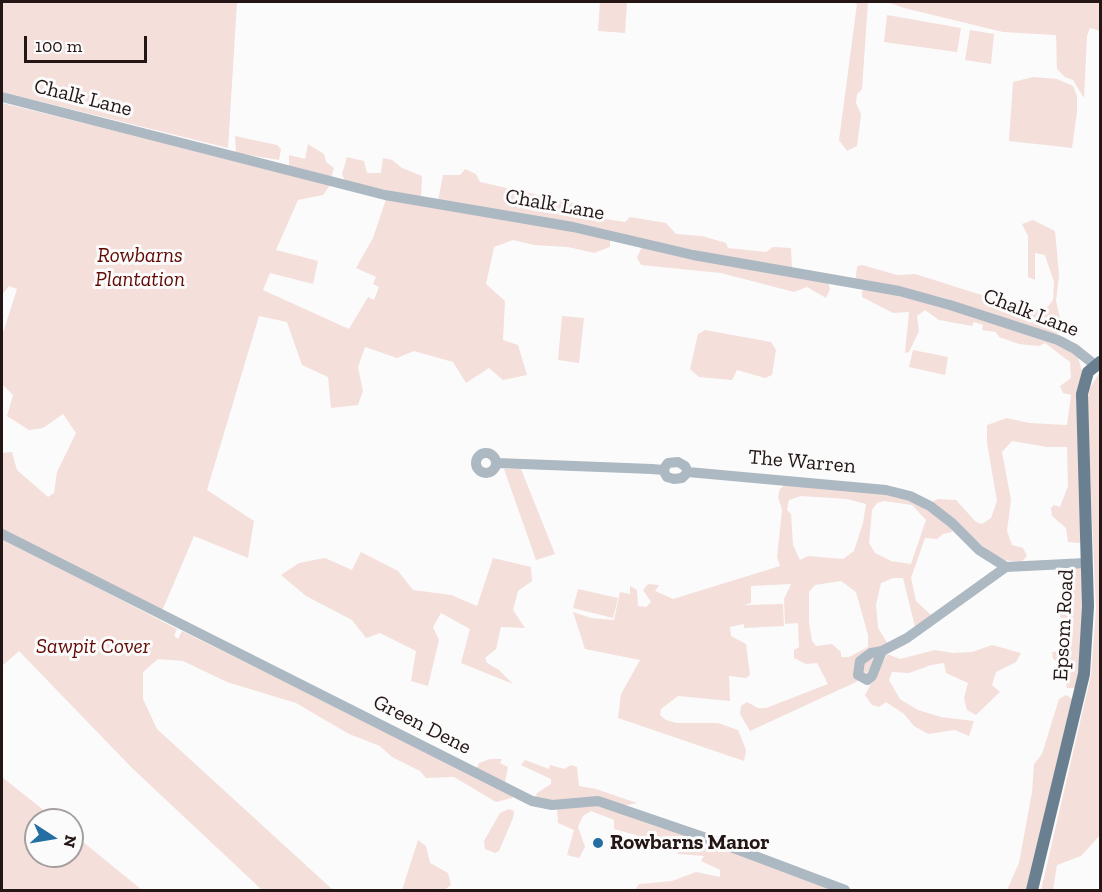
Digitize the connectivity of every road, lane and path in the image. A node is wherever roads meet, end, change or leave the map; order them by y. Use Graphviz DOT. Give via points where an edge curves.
graph roads {
  1 [pos="2,98"];
  2 [pos="1098,363"];
  3 [pos="497,463"];
  4 [pos="2,534"];
  5 [pos="1086,563"];
  6 [pos="1006,567"];
  7 [pos="882,651"];
  8 [pos="845,891"];
  9 [pos="1032,891"];
  1 -- 2 [label="street, Chalk Lane" via="385,195 573,227 698,256 899,291 1058,340"];
  2 -- 5 [label="main road, Epsom Road" via="1084,382 1082,394"];
  3 -- 6 [label="street, The Warren" via="663,470 674,479 688,472 868,488 910,496 952,523 979,550"];
  4 -- 8 [label="street, Green Dene" via="525,799 552,805 598,801"];
  5 -- 6 [label="street"];
  5 -- 9 [label="main road, Epsom Road" via="1084,674"];
  6 -- 7 [label="street" via="907,638"];
}
